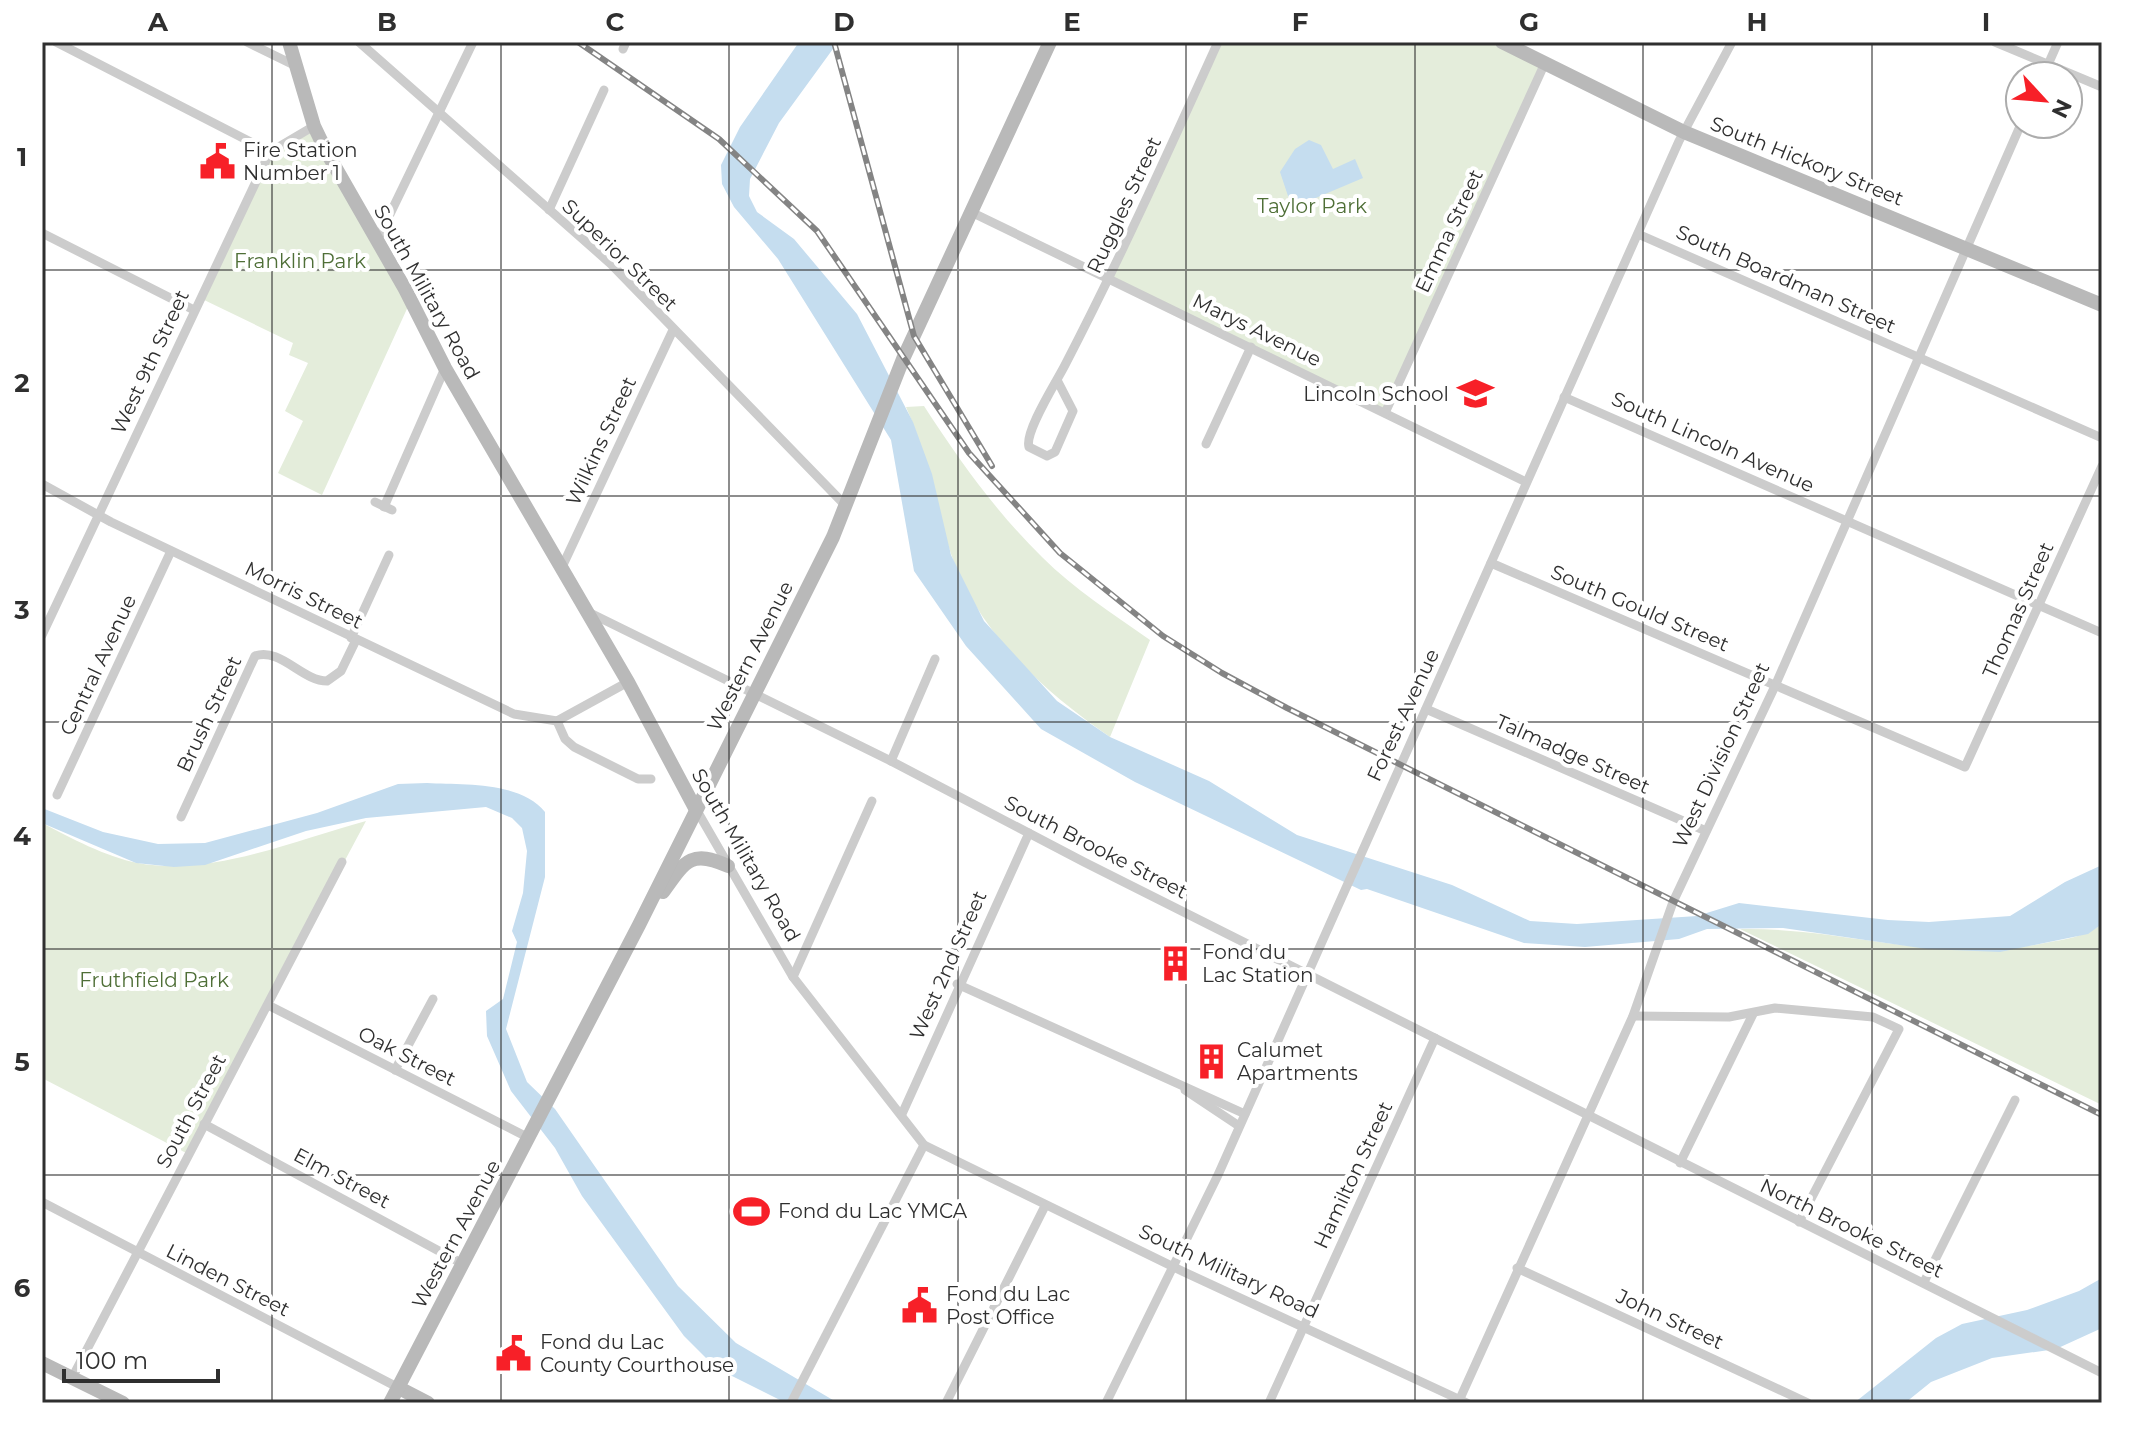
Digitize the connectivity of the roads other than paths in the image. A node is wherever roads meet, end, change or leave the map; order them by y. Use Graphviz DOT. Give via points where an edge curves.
graph roads {
  1 [pos="56,42"];
  2 [pos="247,42"];
  3 [pos="289,42"];
  4 [pos="359,42"];
  5 [pos="473,42"];
  6 [pos="1050,42"];
  7 [pos="1218,42"];
  8 [pos="1502,42"];
  9 [pos="1732,42"];
  10 [pos="1995,42"];
  11 [pos="2038,60"];
  12 [pos="1545,63"];
  13 [pos="296,66"];
  14 [pos="604,90"];
  15 [pos="440,113"];
  16 [pos="314,126"];
  17 [pos="1684,132"];
  18 [pos="2014,140"];
  19 [pos="270,152"];
  20 [pos="549,210"];
  21 [pos="971,212"];
  22 [pos="42,233"];
  23 [pos="1638,234"];
  24 [pos="377,241"];
  25 [pos="1966,248"];
  26 [pos="1110,278"];
  27 [pos="2102,305"];
  28 [pos="194,310"];
  29 [pos="673,330"];
  30 [pos="1251,347"];
  31 [pos="1919,358"];
  32 [pos="445,368"];
  33 [pos="1057,380"];
  34 [pos="1564,397"];
  35 [pos="1385,413"];
  36 [pos="2102,438"];
  37 [pos="1206,444"];
  38 [pos="2102,466"];
  39 [pos="1526,482"];
  40 [pos="42,484"];
  41 [pos="845,505"];
  42 [pos="384,506"];
  43 [pos="98,515"];
  44 [pos="1847,521"];
  45 [pos="171,551"];
  46 [pos="390,555"];
  47 [pos="1491,563"];
  48 [pos="562,567"];
  49 [pos="2041,606"];
  50 [pos="588,612"];
  51 [pos="2102,633"];
  52 [pos="42,635"];
  53 [pos="353,639"];
  54 [pos="935,659"];
  55 [pos="628,682"];
  56 [pos="1775,686"];
  57 [pos="753,694"];
  58 [pos="1426,709"];
  59 [pos="557,721"];
  60 [pos="891,761"];
  61 [pos="1965,767"];
  62 [pos="651,779"];
  63 [pos="57,795"];
  64 [pos="872,801"];
  65 [pos="695,808"];
  66 [pos="181,817"];
  67 [pos="1706,831"];
  68 [pos="1029,833"];
  69 [pos="342,862"];
  70 [pos="728,866"];
  71 [pos="639,925"];
  72 [pos="1306,974"];
  73 [pos="793,977"];
  74 [pos="957,984"];
  75 [pos="433,999"];
  76 [pos="268,1005"];
  77 [pos="1753,1014"];
  78 [pos="1633,1016"];
  79 [pos="1435,1038"];
  80 [pos="395,1070"];
  81 [pos="1182,1088"];
  82 [pos="2015,1100"];
  83 [pos="1588,1113"];
  84 [pos="902,1114"];
  85 [pos="1245,1114"];
  86 [pos="204,1124"];
  87 [pos="1239,1126"];
  88 [pos="532,1133"];
  89 [pos="924,1145"];
  90 [pos="1680,1163"];
  91 [pos="42,1202"];
  92 [pos="1045,1206"];
  93 [pos="1799,1222"];
  94 [pos="136,1252"];
  95 [pos="463,1264"];
  96 [pos="1174,1267"];
  97 [pos="1517,1268"];
  98 [pos="1924,1282"];
  99 [pos="1303,1328"];
  100 [pos="42,1363"];
  101 [pos="2102,1373"];
  102 [pos="72,1378"];
  103 [pos="399,1388"];
  104 [pos="1461,1402"];
  105 [pos="123,1403"];
  106 [pos="390,1403"];
  107 [pos="428,1403"];
  108 [pos="791,1403"];
  109 [pos="946,1403"];
  110 [pos="1106,1403"];
  111 [pos="1269,1403"];
  112 [pos="1808,1403"];
  1 -- 19 [label="street"];
  2 -- 13 [label="street"];
  3 -- 13 [label="main road, South Military Road"];
  4 -- 15 [label="street, Superior Street"];
  5 -- 15 [label="street"];
  6 -- 21 [label="main road, Western Avenue"];
  7 -- 26 [label="street, Ruggles Street"];
  8 -- 12 [label="main road, South Hickory Street"];
  9 -- 17 [label="street, Forest Avenue"];
  10 -- 11 [label="street"];
  12 -- 17 [label="main road, South Hickory Street"];
  12 -- 35 [label="street, Emma Street"];
  13 -- 16 [label="main road, South Military Road"];
  14 -- 20 [label="street"];
  15 -- 20 [label="street, Superior Street"];
  15 -- 24 [label="street"];
  16 -- 19 [label="street"];
  16 -- 24 [label="main road, South Military Road"];
  17 -- 23 [label="street, Forest Avenue"];
  17 -- 25 [label="main road, South Hickory Street"];
  18 -- 25 [label="street, West Division Street"];
  19 -- 28 [label="street, West 9th Street"];
  20 -- 29 [label="street, Superior Street" via="611,264"];
  21 -- 26 [label="street, Marys Avenue"];
  21 -- 41 [label="main road, Western Avenue"];
  22 -- 28 [label="street"];
  23 -- 31 [label="street, South Boardman Street"];
  23 -- 34 [label="street, Forest Avenue"];
  24 -- 32 [label="main road, South Military Road"];
  25 -- 27 [label="main road, South Hickory Street"];
  25 -- 31 [label="street, West Division Street"];
  26 -- 30 [label="street, Marys Avenue"];
  26 -- 33 [label="street, Ruggles Street"];
  28 -- 43 [label="street, West 9th Street"];
  29 -- 41 [label="street, Superior Street"];
  29 -- 48 [label="street, Wilkins Street"];
  30 -- 35 [label="street, Marys Avenue"];
  30 -- 37 [label="street"];
  31 -- 36 [label="street, South Boardman Street"];
  31 -- 44 [label="street, West Division Street"];
  32 -- 42 [label="street"];
  32 -- 48 [label="main road, South Military Road"];
  33 -- 33 [label="street, Ruggles Street" via="1027,442 1047,456 1055,452 1073,411"];
  34 -- 39 [label="street, Forest Avenue"];
  34 -- 44 [label="street, South Lincoln Avenue"];
  35 -- 39 [label="street, Marys Avenue"];
  38 -- 49 [label="street, Thomas Street"];
  39 -- 47 [label="street, Forest Avenue"];
  40 -- 43 [label="street, Morris Street"];
  41 -- 57 [label="main road, Western Avenue"];
  43 -- 45 [label="street, Morris Street"];
  43 -- 52 [label="street, West 9th Street"];
  44 -- 49 [label="street, South Lincoln Avenue"];
  44 -- 56 [label="street, West Division Street"];
  45 -- 53 [label="street, Morris Street"];
  45 -- 63 [label="street, Central Avenue"];
  46 -- 53 [label="street, Brush Street"];
  47 -- 56 [label="street, South Gould Street"];
  47 -- 58 [label="street, Forest Avenue"];
  48 -- 50 [label="main road, South Military Road"];
  49 -- 51 [label="street, South Lincoln Avenue"];
  49 -- 61 [label="street, Thomas Street"];
  50 -- 55 [label="main road, South Military Road"];
  50 -- 57 [label="street, South Brooke Street"];
  53 -- 59 [label="street, Morris Street" via="514,714"];
  53 -- 66 [label="street, Brush Street" via="341,671 327,681 270,654 255,656"];
  54 -- 60 [label="street"];
  55 -- 59 [label="street"];
  55 -- 65 [label="main road, South Military Road"];
  56 -- 61 [label="street, South Gould Street"];
  56 -- 67 [label="street, West Division Street"];
  57 -- 60 [label="street, South Brooke Street"];
  57 -- 65 [label="main road, Western Avenue"];
  58 -- 67 [label="street, Talmadge Street"];
  58 -- 72 [label="street, Forest Avenue"];
  59 -- 62 [label="street" via="574,747 638,779"];
  60 -- 68 [label="street, South Brooke Street"];
  64 -- 73 [label="street"];
  65 -- 70 [label="street, South Military Road"];
  65 -- 71 [label="main road, Western Avenue"];
  67 -- 78 [label="street, West Division Street" via="1670,908"];
  68 -- 72 [label="street, South Brooke Street"];
  68 -- 74 [label="street, West 2nd Street"];
  69 -- 76 [label="street, South Street"];
  70 -- 71 [label="main road" via="704,856 690,860"];
  70 -- 73 [label="street, South Military Road"];
  71 -- 88 [label="main road, Western Avenue"];
  72 -- 79 [label="street, South Brooke Street"];
  72 -- 85 [label="street, Forest Avenue"];
  73 -- 84 [label="street, South Military Road"];
  74 -- 81 [label="street"];
  74 -- 84 [label="street, West 2nd Street"];
  75 -- 80 [label="street"];
  76 -- 80 [label="street, Oak Street"];
  76 -- 86 [label="street, South Street"];
  77 -- 78 [label="street"];
  77 -- 90 [label="street"];
  77 -- 93 [label="street" via="1775,1008 1873,1017 1899,1029"];
  78 -- 83 [label="street, West Division Street"];
  79 -- 83 [label="street, South Brooke Street"];
  79 -- 99 [label="street, Hamilton Street"];
  80 -- 88 [label="street, Oak Street"];
  81 -- 85 [label="street"];
  81 -- 87 [label="street"];
  82 -- 98 [label="street"];
  83 -- 90 [label="street, North Brooke Street"];
  83 -- 97 [label="street, West Division Street"];
  84 -- 89 [label="street, South Military Road"];
  85 -- 87 [label="street, Forest Avenue"];
  86 -- 94 [label="street, South Street"];
  86 -- 95 [label="street, Elm Street"];
  87 -- 96 [label="street, Forest Avenue"];
  88 -- 95 [label="main road, Western Avenue"];
  89 -- 92 [label="street, South Military Road"];
  89 -- 108 [label="street"];
  90 -- 93 [label="street, North Brooke Street"];
  91 -- 94 [label="street, Linden Street"];
  92 -- 96 [label="street, South Military Road"];
  92 -- 109 [label="street"];
  93 -- 98 [label="street, North Brooke Street"];
  94 -- 102 [label="street, South Street"];
  94 -- 103 [label="street, Linden Street"];
  95 -- 103 [label="main road, Western Avenue"];
  96 -- 99 [label="street, South Military Road"];
  96 -- 110 [label="street, Forest Avenue"];
  97 -- 104 [label="street, West Division Street"];
  97 -- 112 [label="street, John Street"];
  98 -- 101 [label="street, North Brooke Street"];
  99 -- 104 [label="street, South Military Road"];
  99 -- 111 [label="street, Hamilton Street"];
  100 -- 102 [label="main road"];
  102 -- 105 [label="main road"];
  103 -- 106 [label="main road, Western Avenue"];
  103 -- 107 [label="main road"];
}
